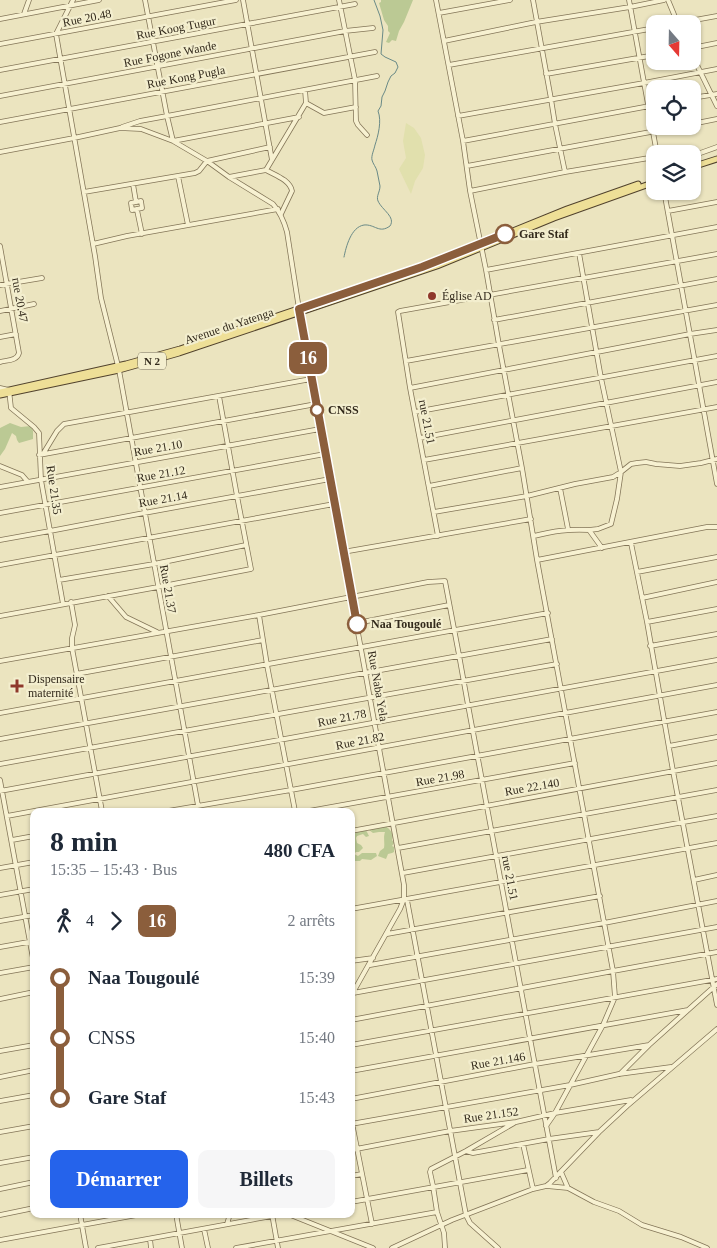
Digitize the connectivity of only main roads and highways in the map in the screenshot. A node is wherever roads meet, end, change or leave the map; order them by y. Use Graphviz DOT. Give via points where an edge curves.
graph roads {
  1 [pos="717,159"];
  2 [pos="701,165"];
  3 [pos="646,183"];
  4 [pos="0,390"];
  5 [pos="9,392"];
  6 [pos="0,396"];
  1 -- 2 [label="main road"];
  3 -- 5 [label="main road, Avenue du Yatenga / N 2" via="382,283 179,353"];
  4 -- 5 [label="main road, Avenue du Yatenga / N 2"];
  5 -- 6 [label="main road, Avenue du Yatenga / N 2"];
}
